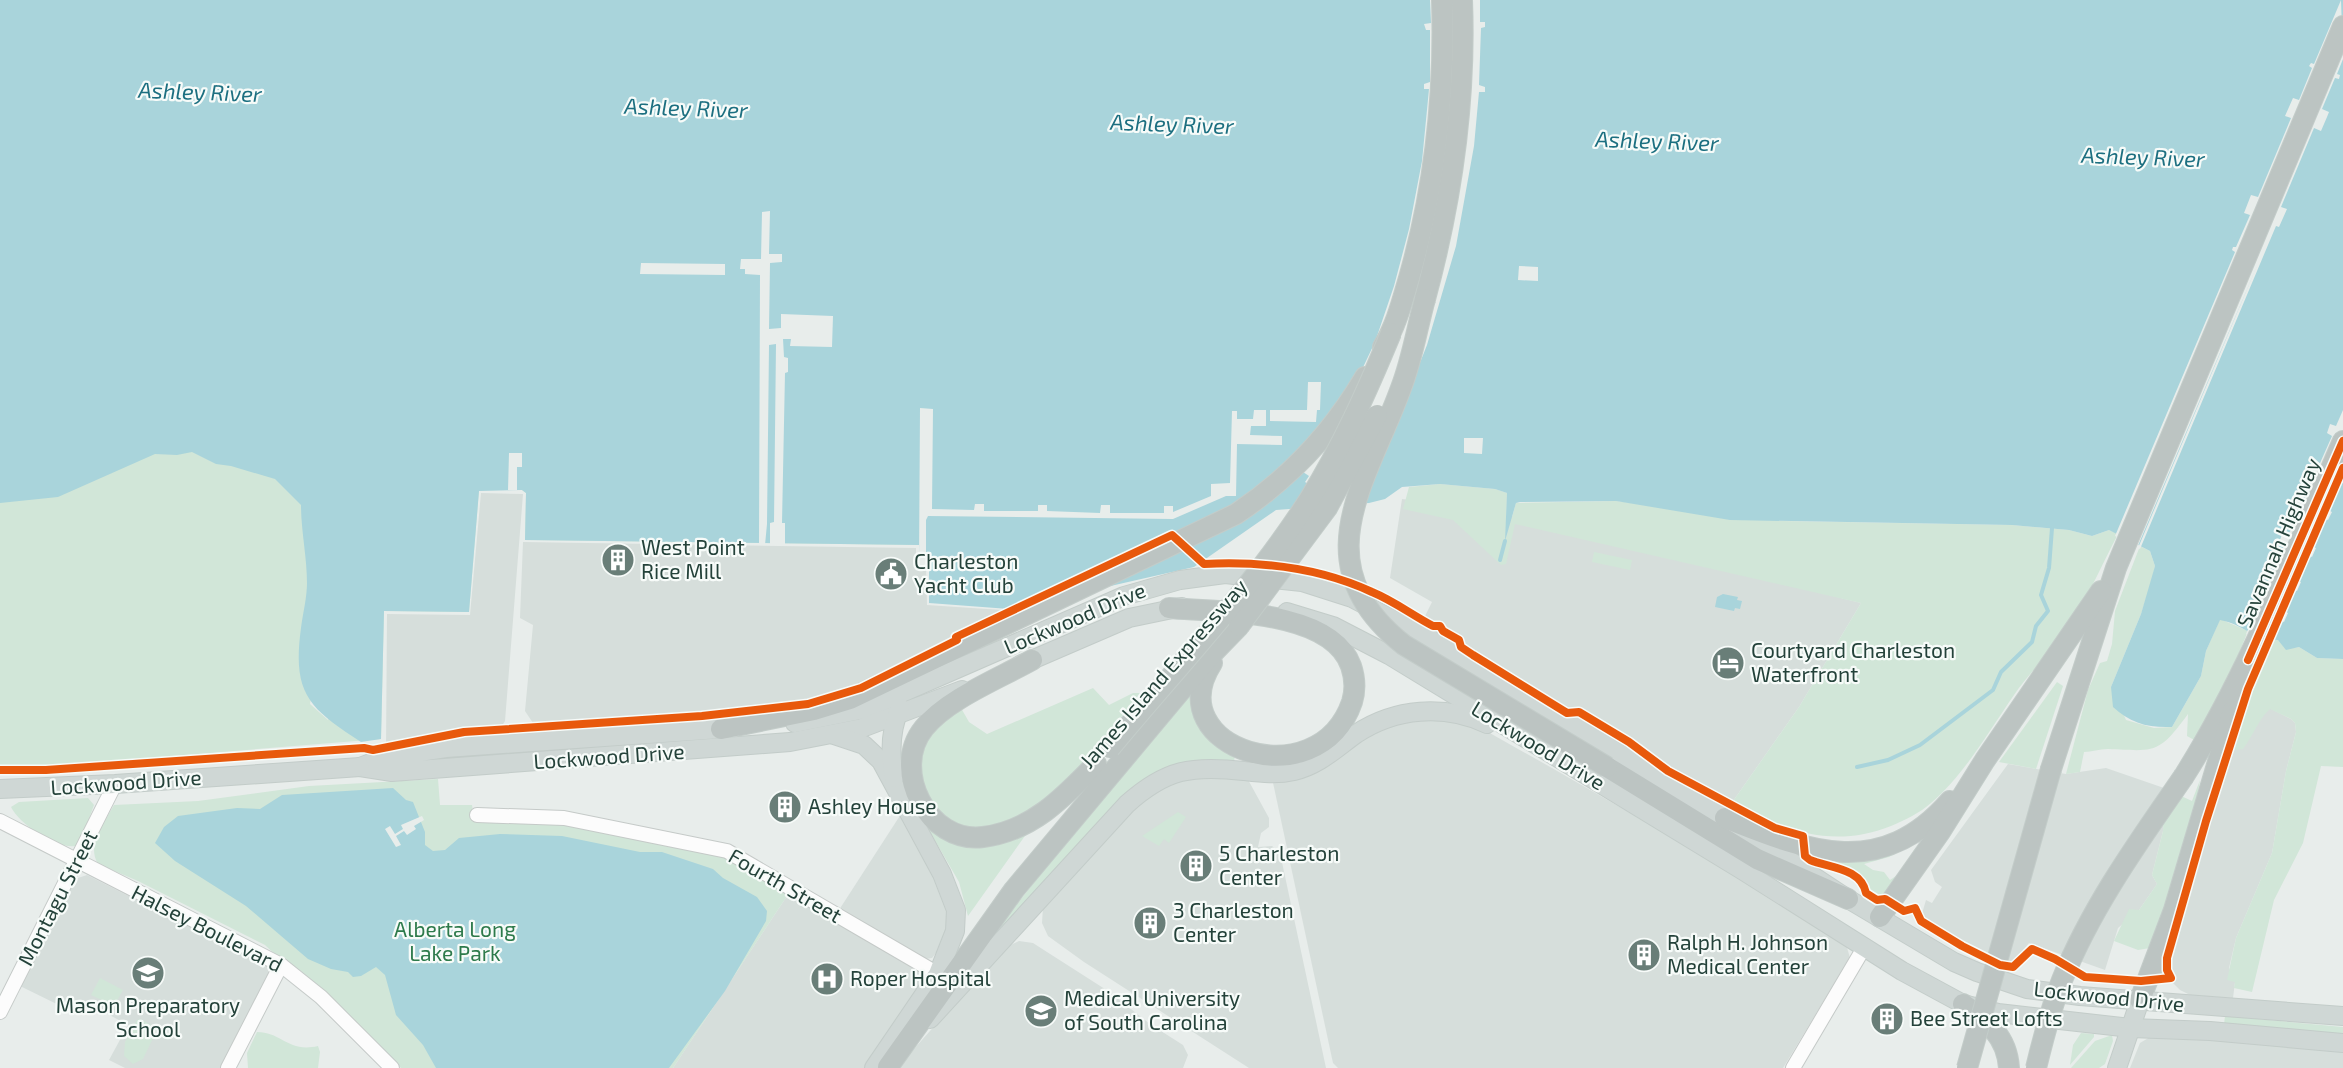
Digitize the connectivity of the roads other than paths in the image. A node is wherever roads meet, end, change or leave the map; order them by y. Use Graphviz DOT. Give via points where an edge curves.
graph roads {
  1 [pos="1442,0"];
  2 [pos="1462,0"];
  3 [pos="2343,26"];
  4 [pos="1425,299"];
  5 [pos="1391,333"];
  6 [pos="2343,441"];
  7 [pos="2118,564"];
  8 [pos="1169,608"];
  9 [pos="1239,626"];
  10 [pos="966,655"];
  11 [pos="1032,660"];
  12 [pos="2248,660"];
  13 [pos="980,686"];
  14 [pos="916,688"];
  15 [pos="896,717"];
  16 [pos="721,729"];
  17 [pos="832,735"];
  18 [pos="1548,752"];
  19 [pos="1116,754"];
  20 [pos="1985,760"];
  21 [pos="1096,764"];
  22 [pos="360,767"];
  23 [pos="115,784"];
  24 [pos="895,784"];
  25 [pos="0,789"];
  26 [pos="477,814"];
  27 [pos="1725,818"];
  28 [pos="0,821"];
  29 [pos="78,862"];
  30 [pos="1742,870"];
  31 [pos="1848,899"];
  32 [pos="1880,917"];
  33 [pos="1865,946"];
  34 [pos="281,965"];
  35 [pos="938,974"];
  36 [pos="2140,1000"];
  37 [pos="1963,1004"];
  38 [pos="2213,1007"];
  39 [pos="0,1012"];
  40 [pos="2343,1016"];
  41 [pos="2131,1028"];
  42 [pos="2210,1031"];
  43 [pos="2343,1043"];
  44 [pos="228,1068"];
  45 [pos="392,1068"];
  46 [pos="883,1068"];
  47 [pos="1793,1068"];
  48 [pos="1967,1068"];
  49 [pos="2009,1068"];
  50 [pos="2036,1068"];
  51 [pos="2117,1068"];
  1 -- 5 [label="highway, James Island Expressway" via="1440,106 1430,190 1418,247"];
  2 -- 4 [label="highway, James Island Expressway" via="1459,133"];
  3 -- 7 [label="highway"];
  4 -- 9 [label="highway, James Island Expressway, bridge" via="1386,396 1349,471 1303,543"];
  4 -- 31 [label="highway, bridge" via="1402,386 1352,509 1348,531 1355,581 1364,601 1404,645 1758,859"];
  5 -- 10 [label="highway, bridge" via="1351,401 1316,448 1261,498"];
  5 -- 19 [label="highway, James Island Expressway, bridge" via="1350,428 1308,501"];
  6 -- 12 [label="highway, Savannah Highway"];
  7 -- 20 [label="highway"];
  7 -- 48 [label="highway, bridge" via="2051,769"];
  8 -- 9 [label="highway, bridge" via="1265,615 1320,632 1333,640 1347,655 1355,687 1343,720 1323,741 1294,754 1264,757 1238,749 1209,723 1203,711 1201,682"];
  8 -- 11 [label="main road, Lockwood Drive" via="1129,618"];
  8 -- 18 [label="main road, Lockwood Drive, bridge" via="1212,604 1294,613 1354,635"];
  9 -- 19 [label="highway, James Island Expressway"];
  10 -- 14 [label="main road, Lockwood Drive"];
  10 -- 16 [label="highway" via="814,710"];
  10 -- 27 [label="main road, Lockwood Drive, bridge" via="1124,596 1180,580 1225,574 1302,582 1352,598 1453,652"];
  11 -- 13 [label="highway"];
  12 -- 36 [label="highway" via="2174,910"];
  12 -- 50 [label="highway, Savannah Highway, bridge" via="2217,723 2110,887 2074,953 2061,982"];
  13 -- 15 [label="main road, Lockwood Drive"];
  13 -- 21 [label="highway" via="932,718 913,748 911,777 915,792 940,826 980,838 1014,830 1049,809"];
  14 -- 15 [label="main road"];
  14 -- 16 [label="main road, Lockwood Drive" via="826,718"];
  15 -- 17 [label="main road, Lockwood Drive"];
  15 -- 24 [label="main road" via="891,761"];
  16 -- 22 [label="main road, Lockwood Drive" via="446,748 386,756"];
  17 -- 22 [label="main road, Lockwood Drive" via="737,748 498,765 392,772"];
  17 -- 24 [label="main road" via="864,745 881,761"];
  18 -- 30 [label="main road, Lockwood Drive"];
  18 -- 46 [label="main road" via="1472,717 1426,711 1378,722 1321,760 1291,772 1196,767 1166,776 1145,787 1127,804"];
  19 -- 21 [label="highway, James Island Expressway"];
  19 -- 46 [label="highway, James Island Expressway"];
  20 -- 27 [label="highway" via="1931,821 1903,838 1866,850 1816,850"];
  20 -- 32 [label="highway"];
  21 -- 35 [label="highway, James Island Expressway"];
  22 -- 23 [label="main road, Lockwood Drive"];
  23 -- 25 [label="main road, Lockwood Drive"];
  23 -- 29 [label="street, Montagu Street"];
  24 -- 35 [label="main road" via="942,874 956,910 955,931"];
  26 -- 35 [label="street, Fourth Street" via="564,818 727,851"];
  27 -- 31 [label="main road, Lockwood Drive"];
  28 -- 29 [label="street, Halsey Boulevard"];
  29 -- 34 [label="street, Halsey Boulevard"];
  29 -- 39 [label="street, Montagu Street"];
  30 -- 31 [label="main road" via="1837,914 1850,909"];
  30 -- 33 [label="main road, Lockwood Drive"];
  31 -- 32 [label="main road, Lockwood Drive"];
  32 -- 33 [label="main road"];
  32 -- 36 [label="main road, Lockwood Drive" via="1954,962 2027,989"];
  33 -- 37 [label="main road, Lockwood Drive"];
  33 -- 47 [label="street"];
  34 -- 44 [label="street"];
  34 -- 45 [label="street, Halsey Boulevard" via="321,997"];
  35 -- 46 [label="main road"];
  36 -- 38 [label="main road, Lockwood Drive"];
  36 -- 41 [label="main road"];
  37 -- 41 [label="main road, Lockwood Drive" via="1998,1013"];
  37 -- 49 [label="highway" via="1998,1032"];
  38 -- 40 [label="main road, Lockwood Drive"];
  38 -- 42 [label="main road"];
  41 -- 42 [label="main road, Lockwood Drive"];
  41 -- 51 [label="main road"];
  42 -- 43 [label="main road, Lockwood Drive"];
}
